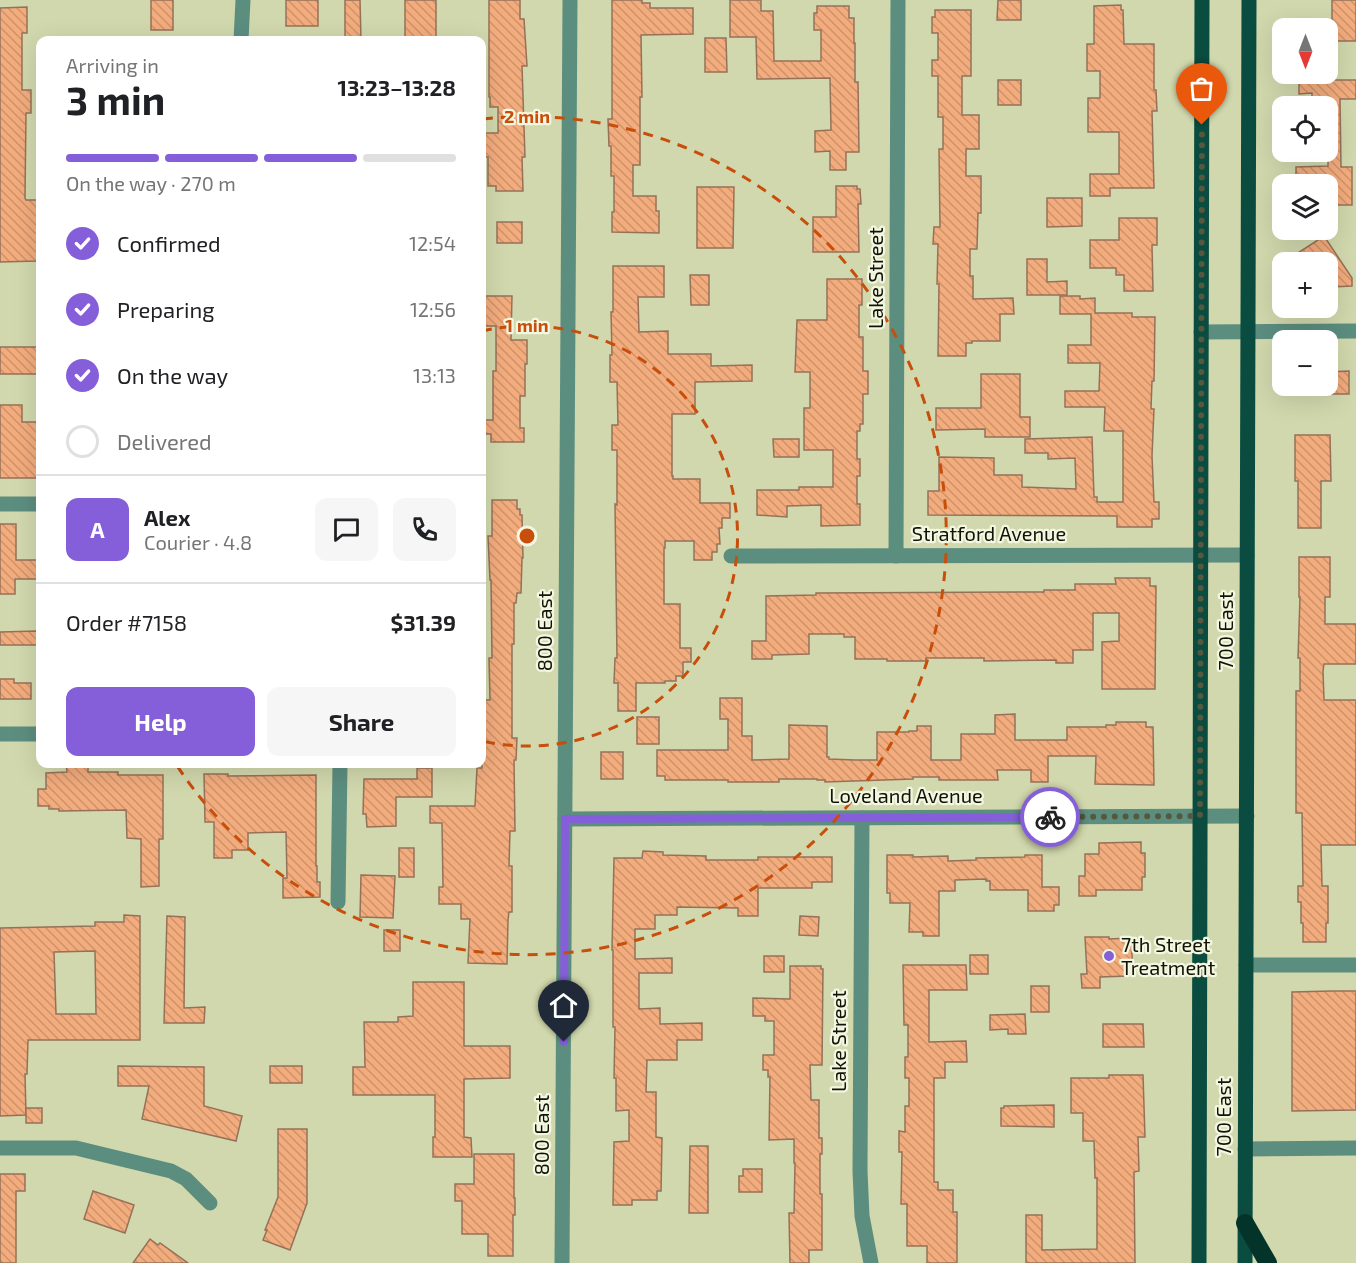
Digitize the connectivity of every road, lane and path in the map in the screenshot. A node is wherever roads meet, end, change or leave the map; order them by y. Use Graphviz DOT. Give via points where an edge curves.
graph roads {
  1 [pos="243,0"];
  2 [pos="570,0"];
  3 [pos="898,0"];
  4 [pos="1202,0"];
  5 [pos="1249,0"];
  6 [pos="242,36"];
  7 [pos="1356,331"];
  8 [pos="1201,332"];
  9 [pos="1248,332"];
  10 [pos="0,504"];
  11 [pos="36,504"];
  12 [pos="896,555"];
  13 [pos="1201,555"];
  14 [pos="1247,555"];
  15 [pos="731,556"];
  16 [pos="0,734"];
  17 [pos="36,734"];
  18 [pos="340,768"];
  19 [pos="1200,816"];
  20 [pos="1246,816"];
  21 [pos="862,818"];
  22 [pos="565,819"];
  23 [pos="338,902"];
  24 [pos="1246,965"];
  25 [pos="1356,965"];
  26 [pos="0,1148"];
  27 [pos="1356,1148"];
  28 [pos="1245,1149"];
  29 [pos="210,1203"];
  30 [pos="1245,1223"];
  31 [pos="562,1263"];
  32 [pos="871,1263"];
  33 [pos="1199,1263"];
  34 [pos="1245,1263"];
  35 [pos="1268,1263"];
  1 -- 6 [label="street"];
  2 -- 22 [label="street, 800 East"];
  3 -- 12 [label="street, Lake Street"];
  4 -- 8 [label="main road, 700 East"];
  5 -- 9 [label="main road, 700 East"];
  7 -- 9 [label="street"];
  8 -- 9 [label="street"];
  8 -- 13 [label="main road, 700 East"];
  9 -- 14 [label="main road, 700 East"];
  10 -- 11 [label="street"];
  12 -- 13 [label="street, Stratford Avenue"];
  12 -- 15 [label="street, Stratford Avenue"];
  13 -- 14 [label="street, Stratford Avenue"];
  13 -- 19 [label="main road, 700 East"];
  14 -- 20 [label="main road, 700 East"];
  16 -- 17 [label="street"];
  18 -- 23 [label="street"];
  19 -- 20 [label="street, Loveland Avenue"];
  19 -- 21 [label="street, Loveland Avenue"];
  19 -- 33 [label="main road, 700 East"];
  20 -- 24 [label="main road, 700 East"];
  21 -- 22 [label="street, Loveland Avenue"];
  21 -- 32 [label="street, Lake Street" via="860,1171 862,1216"];
  22 -- 31 [label="street, 800 East"];
  24 -- 25 [label="street"];
  24 -- 28 [label="main road, 700 East"];
  26 -- 29 [label="street" via="76,1148 171,1171 186,1179"];
  27 -- 28 [label="street"];
  28 -- 30 [label="main road, 700 East"];
  30 -- 34 [label="main road, 700 East"];
  30 -- 35 [label="highway"];
}
